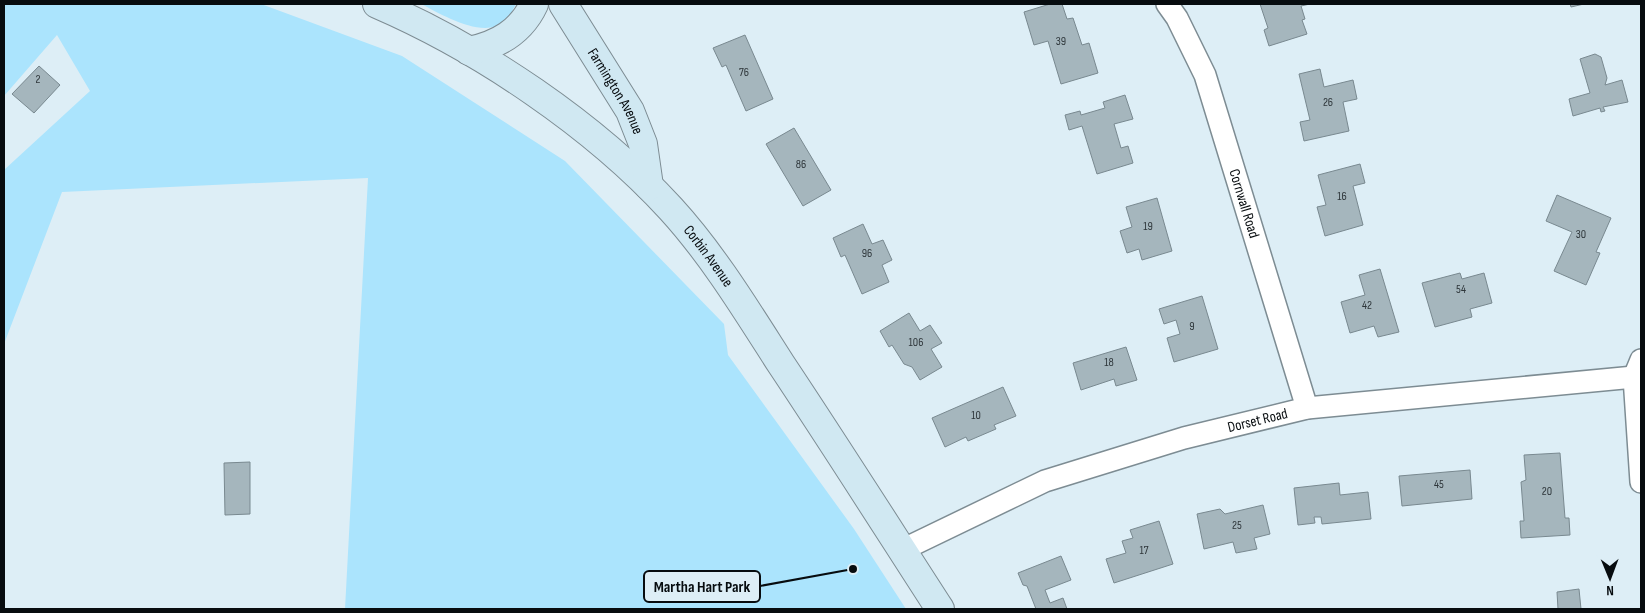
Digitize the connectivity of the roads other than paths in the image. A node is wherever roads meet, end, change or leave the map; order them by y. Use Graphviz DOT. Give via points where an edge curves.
graph roads {
  1 [pos="377,4"];
  2 [pos="534,4"];
  3 [pos="563,4"];
  4 [pos="1167,4"];
  5 [pos="469,51"];
  6 [pos="649,186"];
  7 [pos="1638,368"];
  8 [pos="1306,408"];
  9 [pos="1641,482"];
  10 [pos="902,550"];
  11 [pos="940,609"];
  1 -- 5 [label="main road, Corbin Avenue"];
  2 -- 5 [label="main road" via="512,33 492,45"];
  3 -- 6 [label="main road, Farmington Avenue" via="630,110 644,149"];
  4 -- 8 [label="street, Cornwall Road" via="1205,75"];
  5 -- 6 [label="main road, Corbin Avenue" via="575,123"];
  6 -- 10 [label="main road, Corbin Avenue" via="687,228 724,278"];
  7 -- 8 [label="street, Dorset Road"];
  7 -- 9 [label="street"];
  8 -- 10 [label="street, Dorset Road" via="1184,438 1045,481"];
  10 -- 11 [label="main road, Corbin Avenue"];
}
